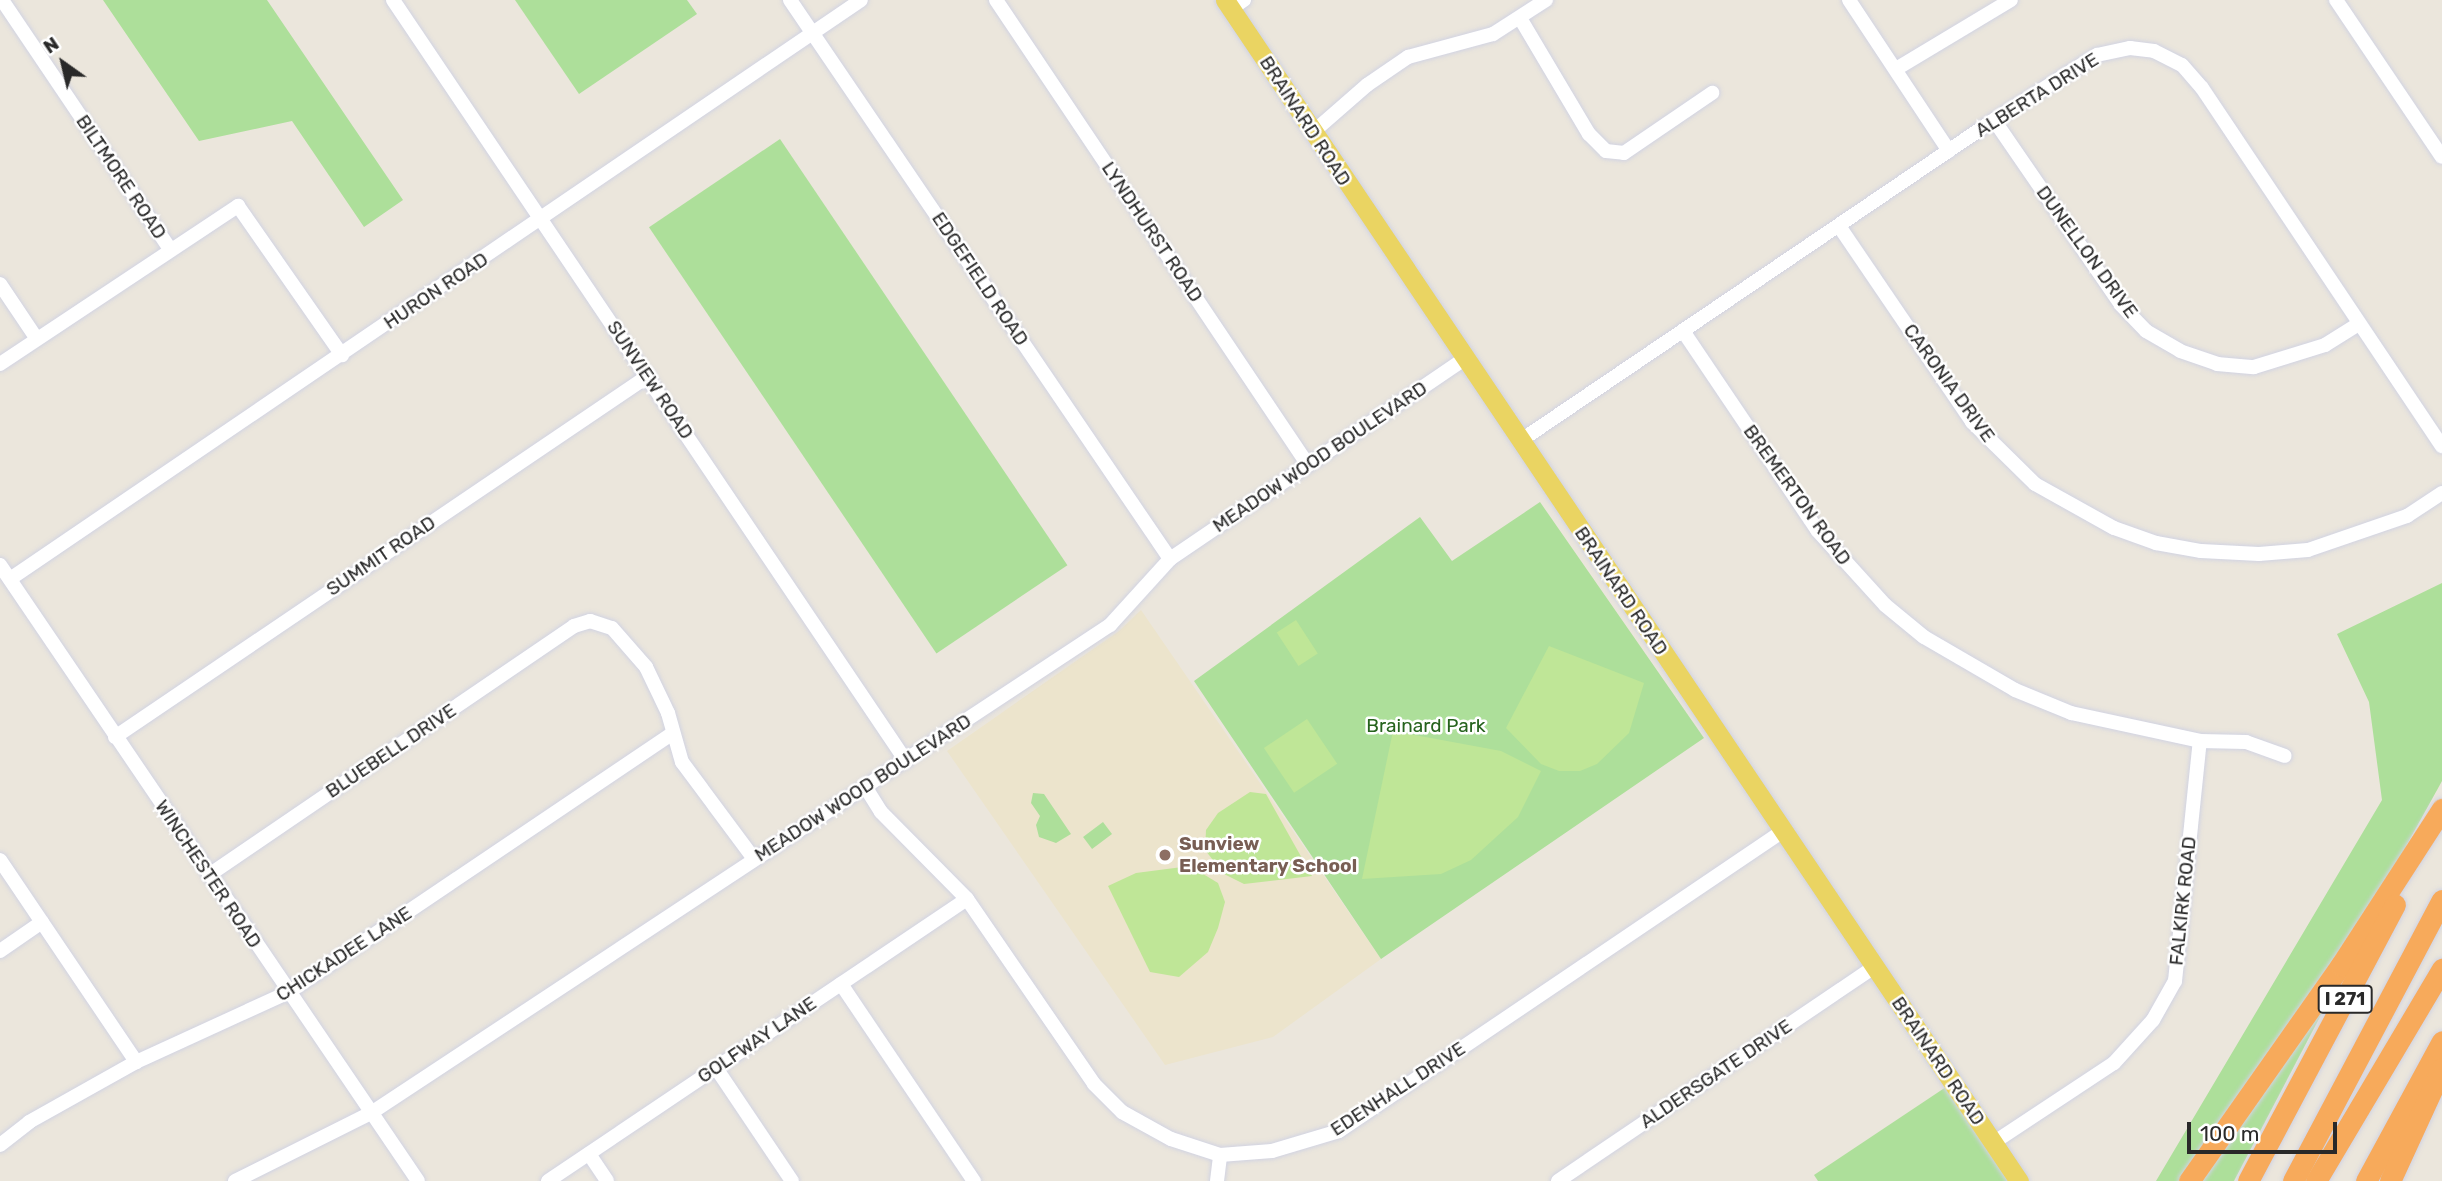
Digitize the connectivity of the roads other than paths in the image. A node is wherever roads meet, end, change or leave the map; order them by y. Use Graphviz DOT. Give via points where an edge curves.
graph roads {
  1 [pos="2,0"];
  2 [pos="393,0"];
  3 [pos="790,0"];
  4 [pos="861,0"];
  5 [pos="996,0"];
  6 [pos="1546,0"];
  7 [pos="1849,0"];
  8 [pos="2011,0"];
  9 [pos="2336,0"];
  10 [pos="1233,3"];
  11 [pos="1520,18"];
  12 [pos="812,32"];
  13 [pos="1896,69"];
  14 [pos="1712,93"];
  15 [pos="1994,120"];
  16 [pos="1312,133"];
  17 [pos="1949,151"];
  18 [pos="2442,157"];
  19 [pos="541,219"];
  20 [pos="1839,226"];
  21 [pos="170,249"];
  22 [pos="0,284"];
  23 [pos="2359,324"];
  24 [pos="1683,331"];
  25 [pos="37,339"];
  26 [pos="342,355"];
  27 [pos="1464,359"];
  28 [pos="0,364"];
  29 [pos="648,376"];
  30 [pos="1520,441"];
  31 [pos="2442,446"];
  32 [pos="1308,465"];
  33 [pos="2442,493"];
  34 [pos="1170,559"];
  35 [pos="0,565"];
  36 [pos="10,579"];
  37 [pos="671,734"];
  38 [pos="115,737"];
  39 [pos="2200,741"];
  40 [pos="2285,756"];
  41 [pos="906,761"];
  42 [pos="866,788"];
  43 [pos="2442,809"];
  44 [pos="2442,817"];
  45 [pos="1783,831"];
  46 [pos="754,859"];
  47 [pos="0,860"];
  48 [pos="209,876"];
  49 [pos="967,899"];
  50 [pos="2442,900"];
  51 [pos="42,922"];
  52 [pos="0,951"];
  53 [pos="1874,967"];
  54 [pos="2442,969"];
  55 [pos="841,984"];
  56 [pos="289,992"];
  57 [pos="2442,1041"];
  58 [pos="136,1062"];
  59 [pos="2442,1068"];
  60 [pos="716,1069"];
  61 [pos="371,1113"];
  62 [pos="1993,1143"];
  63 [pos="0,1145"];
  64 [pos="589,1154"];
  65 [pos="1220,1155"];
  66 [pos="235,1181"];
  67 [pos="418,1181"];
  68 [pos="548,1181"];
  69 [pos="607,1181"];
  70 [pos="792,1181"];
  71 [pos="974,1181"];
  72 [pos="1217,1181"];
  73 [pos="1558,1181"];
  74 [pos="2018,1181"];
  75 [pos="2189,1181"];
  76 [pos="2248,1181"];
  77 [pos="2293,1181"];
  78 [pos="2316,1181"];
  79 [pos="2366,1181"];
  80 [pos="2390,1181"];
  1 -- 21 [label="street, BILTMORE ROAD"];
  2 -- 19 [label="street, SUNVIEW ROAD"];
  3 -- 12 [label="street, EDGEFIELD ROAD"];
  4 -- 12 [label="street, HURON ROAD"];
  5 -- 32 [label="street, LYNDHURST ROAD"];
  6 -- 11 [label="street"];
  7 -- 13 [label="street"];
  8 -- 13 [label="street"];
  9 -- 18 [label="street"];
  10 -- 16 [label="main road, BRAINARD ROAD"];
  11 -- 14 [label="street" via="1589,134 1606,150 1624,153"];
  11 -- 16 [label="street" via="1493,34 1425,48 1408,57"];
  12 -- 19 [label="street, HURON ROAD"];
  12 -- 34 [label="street, EDGEFIELD ROAD"];
  13 -- 17 [label="street"];
  15 -- 17 [label="street, ALBERTA DRIVE"];
  15 -- 23 [label="street, DUNELLON DRIVE" via="2121,305 2146,331 2180,351 2217,364 2255,367 2325,345"];
  15 -- 23 [label="street, ALBERTA DRIVE" via="2097,55 2130,48 2154,51 2182,65 2202,88"];
  16 -- 27 [label="main road, BRAINARD ROAD"];
  17 -- 20 [label="street, ALBERTA DRIVE"];
  19 -- 26 [label="street, HURON ROAD"];
  19 -- 29 [label="street, SUNVIEW ROAD"];
  20 -- 24 [label="street, ALBERTA DRIVE"];
  20 -- 33 [label="street, CARONIA DRIVE" via="1972,422 2035,484 2114,528 2156,543 2201,551 2259,554 2308,550 2407,516"];
  21 -- 25 [label="street"];
  21 -- 26 [label="street" via="237,206"];
  22 -- 25 [label="street"];
  23 -- 31 [label="street, ALBERTA DRIVE"];
  24 -- 30 [label="street, ALBERTA DRIVE"];
  24 -- 39 [label="street, BREMERTON ROAD" via="1817,530 1858,578 1924,637 2015,690 2071,713"];
  25 -- 28 [label="street"];
  26 -- 36 [label="street, HURON ROAD"];
  27 -- 30 [label="main road, BRAINARD ROAD"];
  27 -- 32 [label="street, MEADOW WOOD BOULEVARD"];
  29 -- 38 [label="street, SUMMIT ROAD"];
  29 -- 41 [label="street, SUNVIEW ROAD"];
  30 -- 45 [label="main road, BRAINARD ROAD"];
  32 -- 34 [label="street, MEADOW WOOD BOULEVARD"];
  34 -- 41 [label="street, MEADOW WOOD BOULEVARD" via="1110,625"];
  35 -- 36 [label="street, WINCHESTER ROAD"];
  36 -- 38 [label="street, WINCHESTER ROAD"];
  37 -- 46 [label="street" via="682,762"];
  37 -- 48 [label="street, BLUEBELL DRIVE" via="658,687 633,649 601,623 590,621 574,626"];
  37 -- 56 [label="street, CHICKADEE LANE"];
  38 -- 48 [label="street, WINCHESTER ROAD"];
  39 -- 40 [label="street, BREMERTON ROAD" via="2246,742"];
  39 -- 62 [label="street, FALKIRK ROAD" via="2175,981 2153,1020 2114,1063"];
  41 -- 42 [label="street, MEADOW WOOD BOULEVARD"];
  42 -- 46 [label="street, MEADOW WOOD BOULEVARD"];
  42 -- 49 [label="street, EDENHALL DRIVE" via="881,812"];
  43 -- 75 [label="highway" via="2341,965"];
  44 -- 76 [label="highway, I 271"];
  45 -- 53 [label="main road, BRAINARD ROAD"];
  45 -- 65 [label="street, EDENHALL DRIVE" via="1339,1131 1272,1151"];
  46 -- 61 [label="street, MEADOW WOOD BOULEVARD"];
  47 -- 51 [label="street"];
  48 -- 56 [label="street, WINCHESTER ROAD"];
  49 -- 55 [label="street, GOLFWAY LANE"];
  49 -- 65 [label="street, EDENHALL DRIVE" via="1094,1084 1122,1112 1171,1139"];
  50 -- 77 [label="highway"];
  51 -- 52 [label="street"];
  51 -- 58 [label="street"];
  53 -- 62 [label="main road, BRAINARD ROAD"];
  53 -- 73 [label="street, ALDERSGATE DRIVE"];
  54 -- 78 [label="highway"];
  55 -- 60 [label="street, GOLFWAY LANE"];
  55 -- 71 [label="street"];
  56 -- 58 [label="street, CHICKADEE LANE"];
  56 -- 61 [label="street, WINCHESTER ROAD"];
  57 -- 79 [label="highway"];
  58 -- 63 [label="street, CHICKADEE LANE" via="29,1122"];
  59 -- 80 [label="highway"];
  60 -- 64 [label="street, GOLFWAY LANE"];
  60 -- 70 [label="street"];
  61 -- 66 [label="street, MEADOW WOOD BOULEVARD"];
  61 -- 67 [label="street, WINCHESTER ROAD"];
  62 -- 74 [label="main road, BRAINARD ROAD"];
  64 -- 68 [label="street, GOLFWAY LANE"];
  64 -- 69 [label="street"];
  65 -- 72 [label="street"];
}
